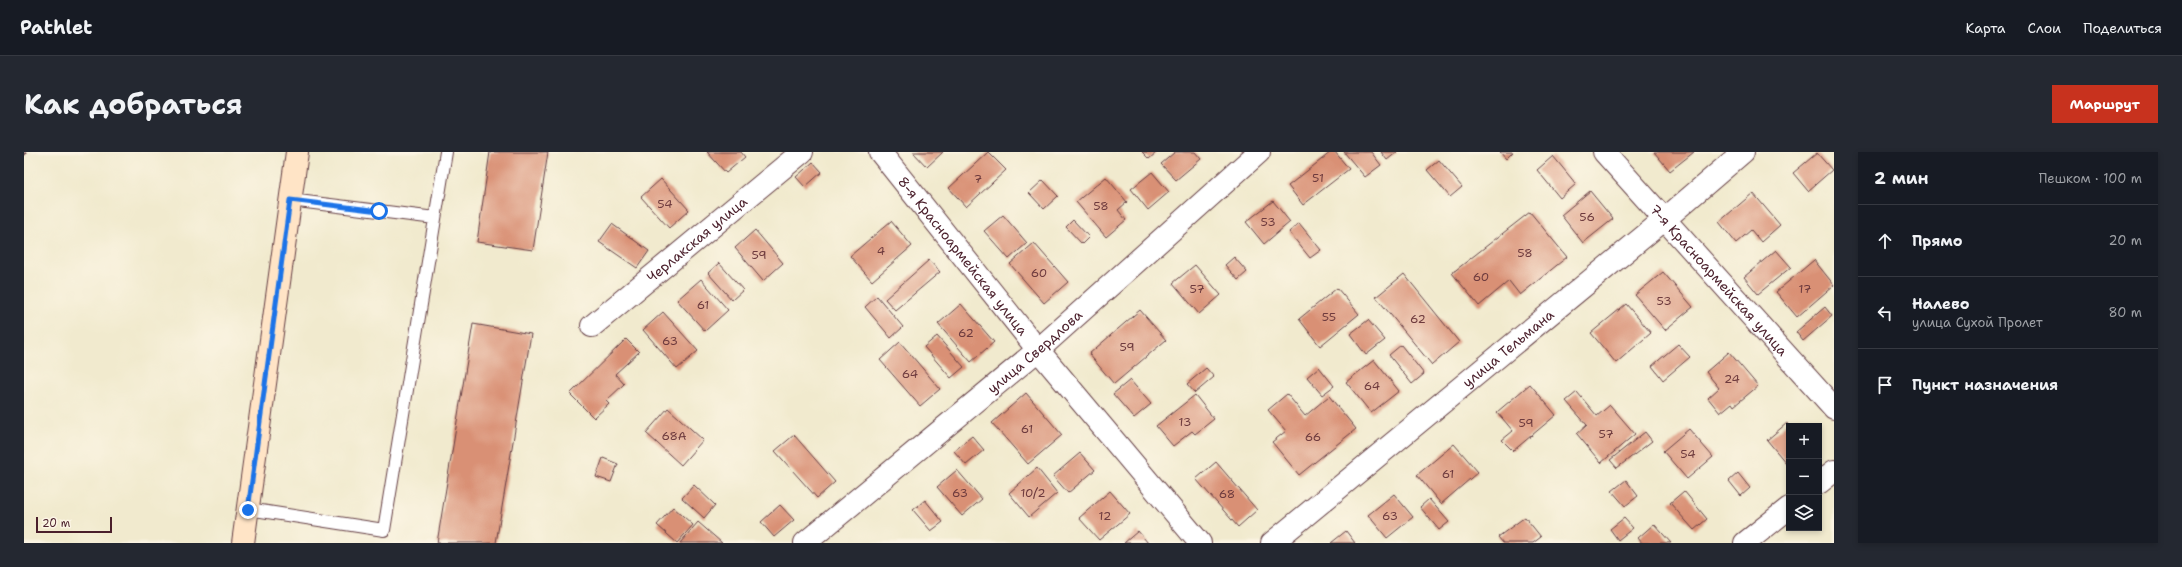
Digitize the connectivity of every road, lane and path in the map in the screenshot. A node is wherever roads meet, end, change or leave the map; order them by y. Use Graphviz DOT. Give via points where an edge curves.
graph roads {
  1 [pos="26,152"];
  2 [pos="297,152"];
  3 [pos="446,152"];
  4 [pos="802,152"];
  5 [pos="880,152"];
  6 [pos="1259,152"];
  7 [pos="1604,152"];
  8 [pos="1743,152"];
  9 [pos="24,154"];
  10 [pos="290,200"];
  11 [pos="435,218"];
  12 [pos="1665,219"];
  13 [pos="592,326"];
  14 [pos="1038,350"];
  15 [pos="1834,408"];
  16 [pos="1834,471"];
  17 [pos="1822,481"];
  18 [pos="248,510"];
  19 [pos="1786,510"];
  20 [pos="243,543"];
  21 [pos="805,543"];
  22 [pos="1200,543"];
  23 [pos="1272,543"];
  24 [pos="1745,543"];
  1 -- 9 [label="path"];
  2 -- 10 [label="main road"];
  3 -- 11 [label="lane"];
  4 -- 13 [label="street, Черлакская улица"];
  5 -- 14 [label="street, 8-я Красноармейская улица"];
  6 -- 14 [label="street, улица Свердлова"];
  7 -- 12 [label="street, 7-я Красноармейская улица"];
  8 -- 12 [label="street, улица Тельмана"];
  10 -- 11 [label="lane"];
  10 -- 18 [label="main road"];
  11 -- 18 [label="lane" via="384,530"];
  12 -- 15 [label="street, 7-я Красноармейская улица"];
  12 -- 23 [label="street, улица Тельмана"];
  14 -- 21 [label="street, улица Свердлова"];
  14 -- 22 [label="street, 8-я Красноармейская улица"];
  16 -- 17 [label="street"];
  18 -- 20 [label="main road"];
  19 -- 24 [label="street"];
}
